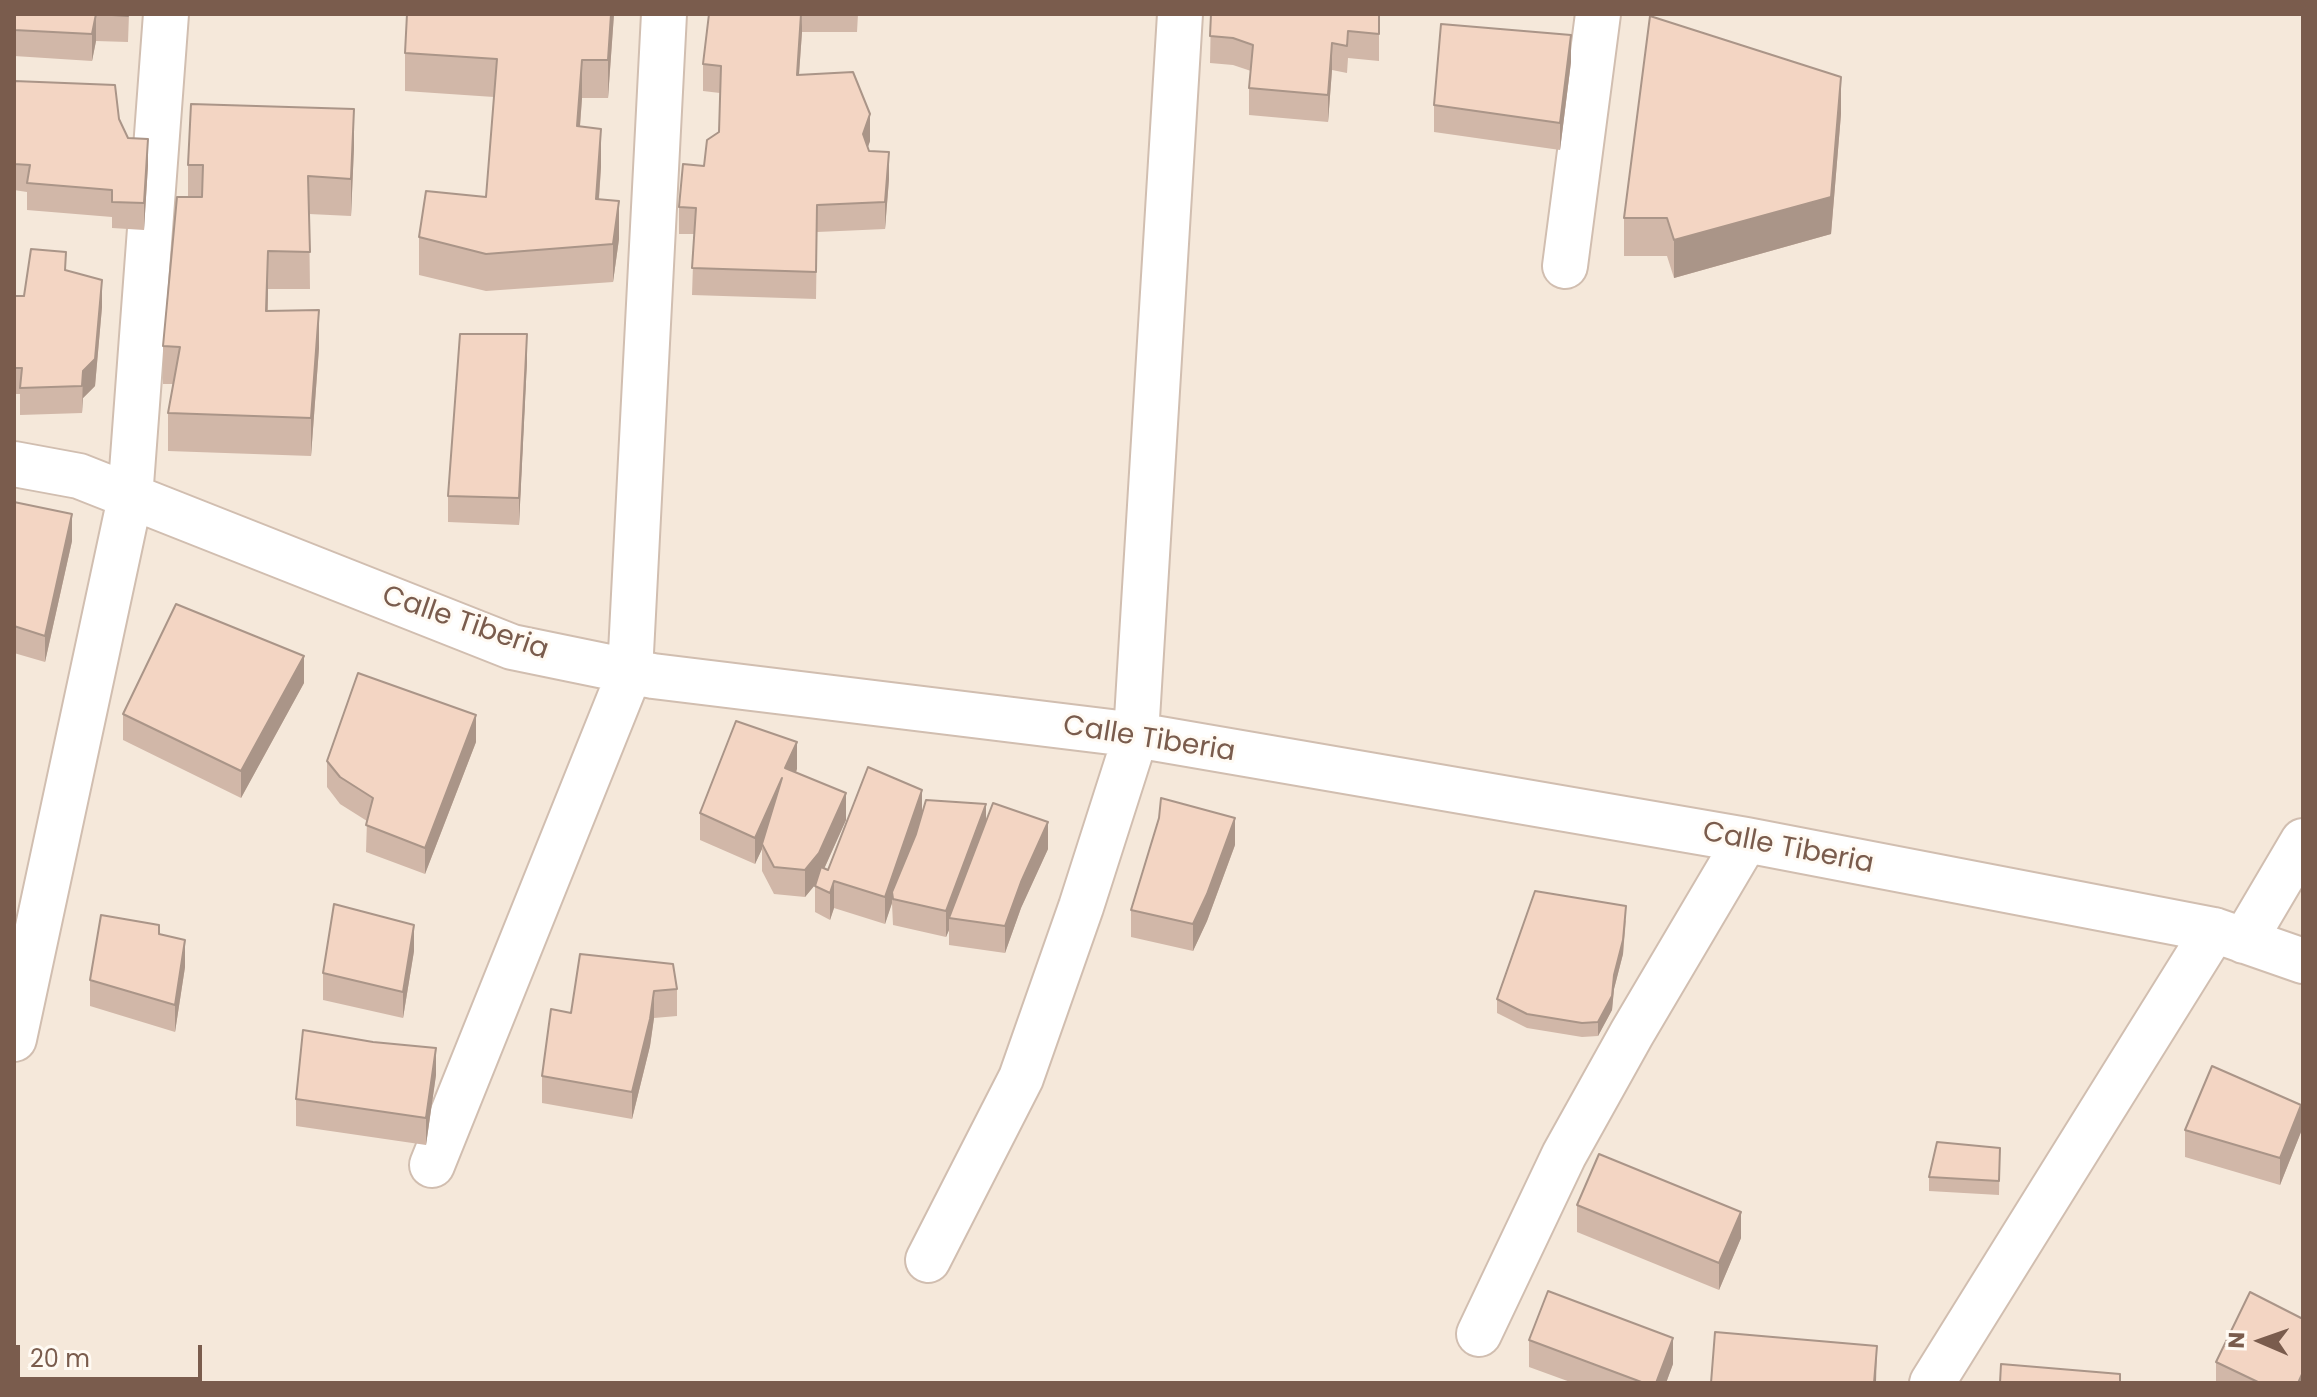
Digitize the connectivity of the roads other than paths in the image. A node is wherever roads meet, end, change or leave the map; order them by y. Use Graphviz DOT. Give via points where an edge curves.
graph roads {
  1 [pos="166,14"];
  2 [pos="664,14"];
  3 [pos="1180,14"];
  4 [pos="1598,14"];
  5 [pos="1565,266"];
  6 [pos="14,464"];
  7 [pos="130,498"];
  8 [pos="630,672"];
  9 [pos="1136,735"];
  10 [pos="1746,840"];
  11 [pos="2303,841"];
  12 [pos="2229,935"];
  13 [pos="2303,961"];
  14 [pos="14,1039"];
  15 [pos="432,1165"];
  16 [pos="928,1260"];
  17 [pos="1479,1334"];
  18 [pos="1932,1383"];
  1 -- 7 [label="street"];
  2 -- 8 [label="street"];
  3 -- 9 [label="street"];
  4 -- 5 [label="street"];
  6 -- 7 [label="street, Calle Tiberia" via="79,476"];
  7 -- 8 [label="street, Calle Tiberia" via="512,647"];
  7 -- 14 [label="street"];
  8 -- 9 [label="street, Calle Tiberia"];
  8 -- 15 [label="street"];
  9 -- 10 [label="street, Calle Tiberia"];
  9 -- 16 [label="street" via="1021,1078"];
  10 -- 12 [label="street, Calle Tiberia"];
  10 -- 17 [label="street" via="1564,1155"];
  11 -- 12 [label="street"];
  12 -- 13 [label="street, Calle Tiberia"];
  12 -- 18 [label="street"];
}
